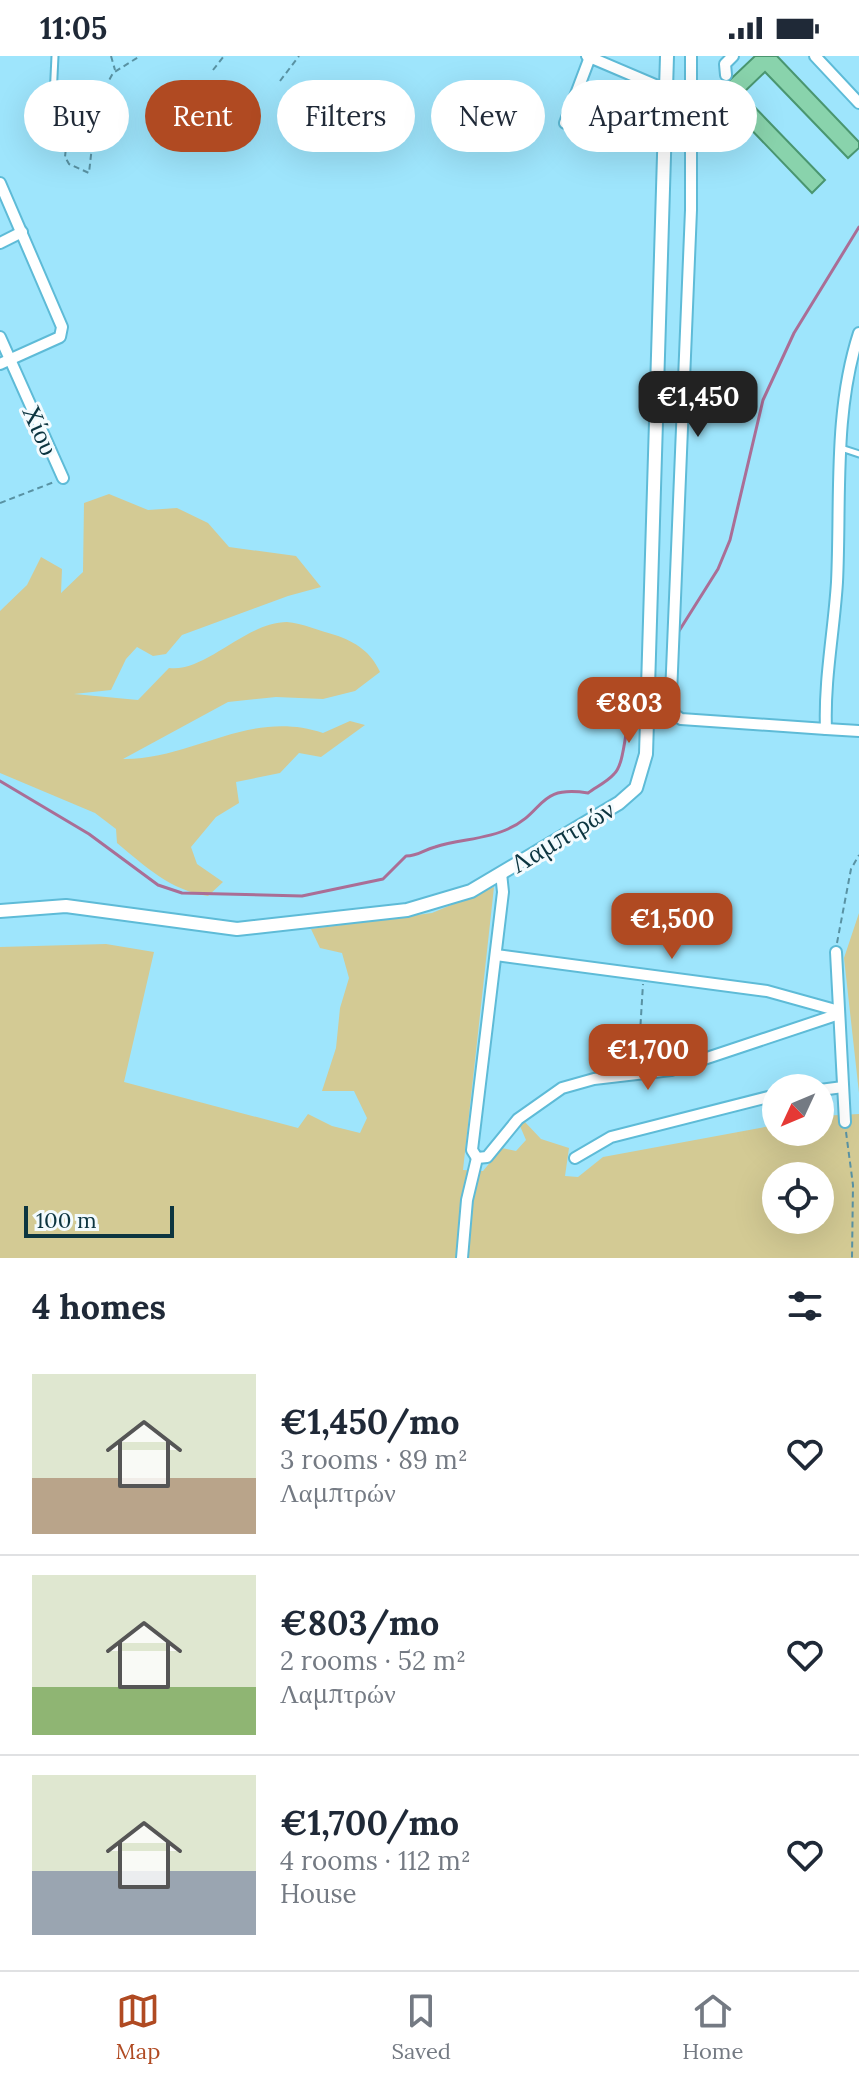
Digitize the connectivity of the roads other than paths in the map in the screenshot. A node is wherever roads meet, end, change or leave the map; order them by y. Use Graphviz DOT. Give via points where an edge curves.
graph roads {
  1 [pos="55,56"];
  2 [pos="667,56"];
  3 [pos="691,56"];
  4 [pos="733,56"];
  5 [pos="815,56"];
  6 [pos="588,57"];
  7 [pos="726,75"];
  8 [pos="54,80"];
  9 [pos="580,80"];
  10 [pos="643,80"];
  11 [pos="667,80"];
  12 [pos="859,103"];
  13 [pos="665,152"];
  14 [pos="0,183"];
  15 [pos="22,232"];
  16 [pos="0,243"];
  17 [pos="859,333"];
  18 [pos="0,337"];
  19 [pos="5,362"];
  20 [pos="840,447"];
  21 [pos="859,454"];
  22 [pos="63,478"];
  23 [pos="826,729"];
  24 [pos="859,731"];
  25 [pos="501,873"];
  26 [pos="0,911"];
  27 [pos="836,952"];
  28 [pos="496,955"];
  29 [pos="839,1013"];
  30 [pos="843,1087"];
  31 [pos="834,1088"];
  32 [pos="762,1099"];
  33 [pos="845,1122"];
  34 [pos="477,1158"];
  35 [pos="575,1158"];
  36 [pos="462,1258"];
  1 -- 8 [label="lane"];
  2 -- 11 [label="street, Λαμπτρών"];
  3 -- 23 [label="street" via="674,714 693,721"];
  4 -- 7 [label="street" via="725,64"];
  5 -- 12 [label="street"];
  6 -- 9 [label="street"];
  6 -- 10 [label="street"];
  13 -- 25 [label="street, Λαμπτρών" via="652,634 643,772 636,788 619,803"];
  14 -- 15 [label="street"];
  15 -- 16 [label="street"];
  15 -- 19 [label="street" via="59,315 60,337"];
  17 -- 20 [label="street" via="847,379"];
  18 -- 19 [label="street, Χίου"];
  19 -- 22 [label="street, Χίου"];
  20 -- 21 [label="lane"];
  20 -- 23 [label="street"];
  23 -- 24 [label="street"];
  25 -- 26 [label="street, Λαμπτρών" via="432,905 265,928 237,929 66,906"];
  25 -- 28 [label="street"];
  27 -- 29 [label="street"];
  28 -- 29 [label="street" via="767,991"];
  28 -- 34 [label="street" via="472,1150"];
  29 -- 30 [label="street"];
  29 -- 34 [label="street" via="683,1067 594,1079 557,1091 518,1119 487,1157"];
  30 -- 31 [label="street"];
  30 -- 33 [label="street"];
  32 -- 35 [label="street" via="611,1137"];
  34 -- 36 [label="street"];
}
